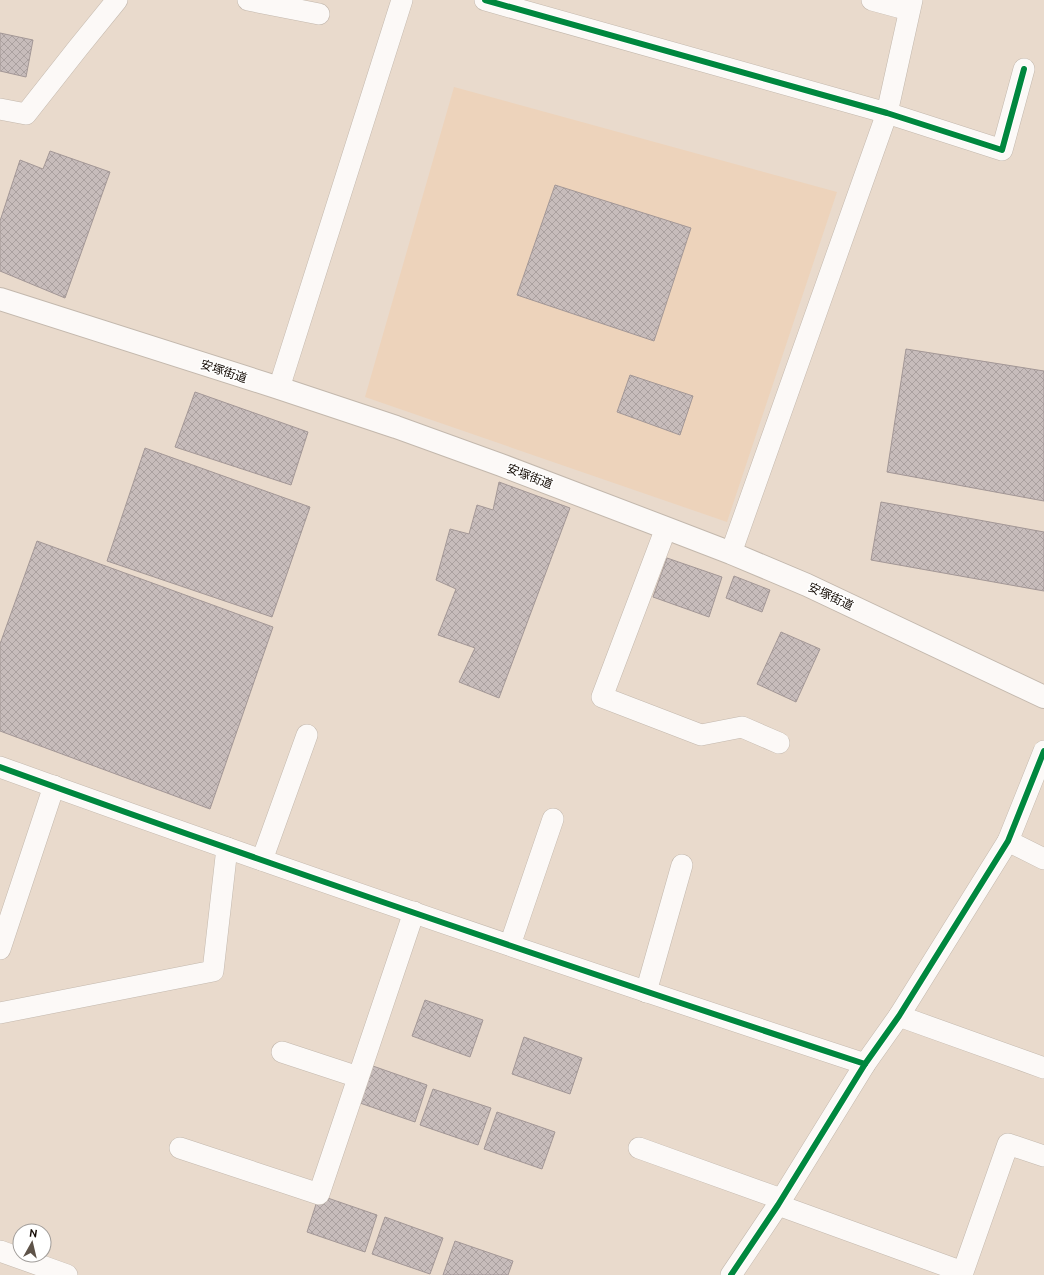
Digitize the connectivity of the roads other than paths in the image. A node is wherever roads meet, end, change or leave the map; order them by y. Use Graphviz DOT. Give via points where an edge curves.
graph roads {
  1 [pos="118,0"];
  2 [pos="248,0"];
  3 [pos="402,0"];
  4 [pos="485,0"];
  5 [pos="872,0"];
  6 [pos="910,5"];
  7 [pos="319,14"];
  8 [pos="1024,69"];
  9 [pos="0,109"];
  10 [pos="887,113"];
  11 [pos="0,299"];
  12 [pos="279,388"];
  13 [pos="666,528"];
  14 [pos="732,553"];
  15 [pos="1044,697"];
  16 [pos="307,735"];
  17 [pos="779,743"];
  18 [pos="1044,751"];
  19 [pos="0,767"];
  20 [pos="54,786"];
  21 [pos="553,819"];
  22 [pos="1008,841"];
  23 [pos="227,848"];
  24 [pos="1044,859"];
  25 [pos="262,860"];
  26 [pos="682,865"];
  27 [pos="414,912"];
  28 [pos="510,945"];
  29 [pos="0,948"];
  30 [pos="646,992"];
  31 [pos="0,1013"];
  32 [pos="899,1016"];
  33 [pos="282,1052"];
  34 [pos="865,1064"];
  35 [pos="1044,1068"];
  36 [pos="358,1077"];
  37 [pos="180,1148"];
  38 [pos="639,1148"];
  39 [pos="1044,1156"];
  40 [pos="780,1202"];
  41 [pos="0,1251"];
  42 [pos="65,1275"];
  43 [pos="731,1275"];
  1 -- 9 [label="street" via="26,114"];
  2 -- 7 [label="street"];
  3 -- 12 [label="street"];
  4 -- 10 [label="street"];
  5 -- 6 [label="street"];
  6 -- 10 [label="street"];
  8 -- 10 [label="street" via="1002,150"];
  10 -- 14 [label="street"];
  11 -- 12 [label="main road, 安塚街道"];
  12 -- 13 [label="main road, 安塚街道" via="403,429"];
  13 -- 14 [label="main road, 安塚街道"];
  13 -- 17 [label="street" via="602,697 701,735 742,727"];
  14 -- 15 [label="main road, 安塚街道" via="807,585"];
  16 -- 25 [label="street"];
  18 -- 22 [label="street"];
  19 -- 20 [label="street"];
  20 -- 23 [label="street"];
  20 -- 29 [label="street"];
  21 -- 28 [label="street"];
  22 -- 24 [label="street"];
  22 -- 32 [label="street"];
  23 -- 25 [label="street"];
  23 -- 31 [label="street" via="213,971"];
  25 -- 27 [label="street"];
  26 -- 30 [label="street"];
  27 -- 28 [label="street"];
  27 -- 36 [label="street"];
  28 -- 30 [label="street"];
  30 -- 34 [label="street"];
  32 -- 34 [label="street"];
  32 -- 35 [label="street"];
  33 -- 36 [label="street"];
  34 -- 40 [label="street"];
  36 -- 37 [label="street" via="319,1194"];
  38 -- 40 [label="street"];
  39 -- 40 [label="street" via="1008,1144 962,1272"];
  40 -- 43 [label="street"];
  41 -- 42 [label="street"];
}
